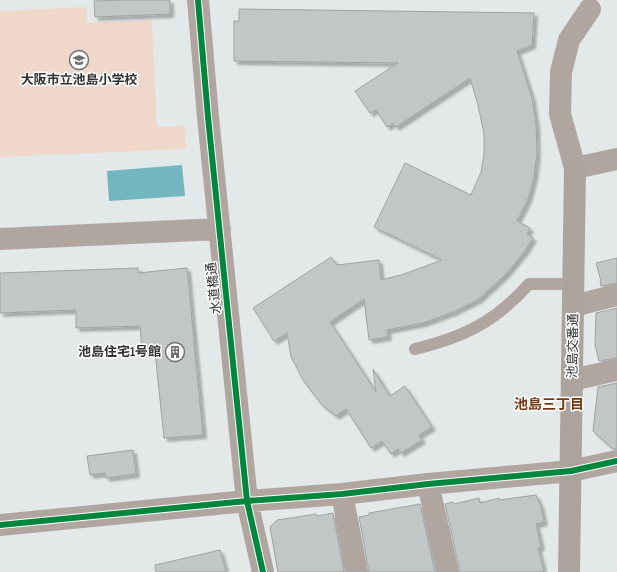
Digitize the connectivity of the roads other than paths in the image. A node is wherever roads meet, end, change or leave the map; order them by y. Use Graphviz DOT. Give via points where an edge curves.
graph roads {
  1 [pos="198,0"];
  2 [pos="590,9"];
  3 [pos="617,159"];
  4 [pos="575,168"];
  5 [pos="220,229"];
  6 [pos="0,239"];
  7 [pos="574,284"];
  8 [pos="617,295"];
  9 [pos="574,306"];
  10 [pos="415,349"];
  11 [pos="617,370"];
  12 [pos="572,380"];
  13 [pos="617,461"];
  14 [pos="571,471"];
  15 [pos="428,484"];
  16 [pos="342,494"];
  17 [pos="247,500"];
  18 [pos="0,525"];
  19 [pos="263,572"];
  20 [pos="357,572"];
  21 [pos="448,572"];
  22 [pos="569,572"];
  1 -- 5 [label="street, 水道橋通"];
  2 -- 4 [label="street" via="569,40 561,72 560,114"];
  3 -- 4 [label="street"];
  4 -- 7 [label="street, 池島交番通"];
  5 -- 6 [label="street"];
  5 -- 17 [label="street, 水道橋通"];
  7 -- 9 [label="street, 池島交番通"];
  7 -- 10 [label="lane" via="529,284 498,314 470,331 443,342"];
  8 -- 9 [label="street"];
  9 -- 12 [label="street, 池島交番通"];
  11 -- 12 [label="street"];
  12 -- 14 [label="street, 池島交番通"];
  13 -- 14 [label="street"];
  14 -- 15 [label="street"];
  14 -- 22 [label="street, 池島交番通"];
  15 -- 16 [label="street"];
  15 -- 21 [label="street"];
  16 -- 17 [label="street"];
  16 -- 20 [label="street"];
  17 -- 18 [label="street"];
  17 -- 19 [label="street, 水道橋通"];
}
